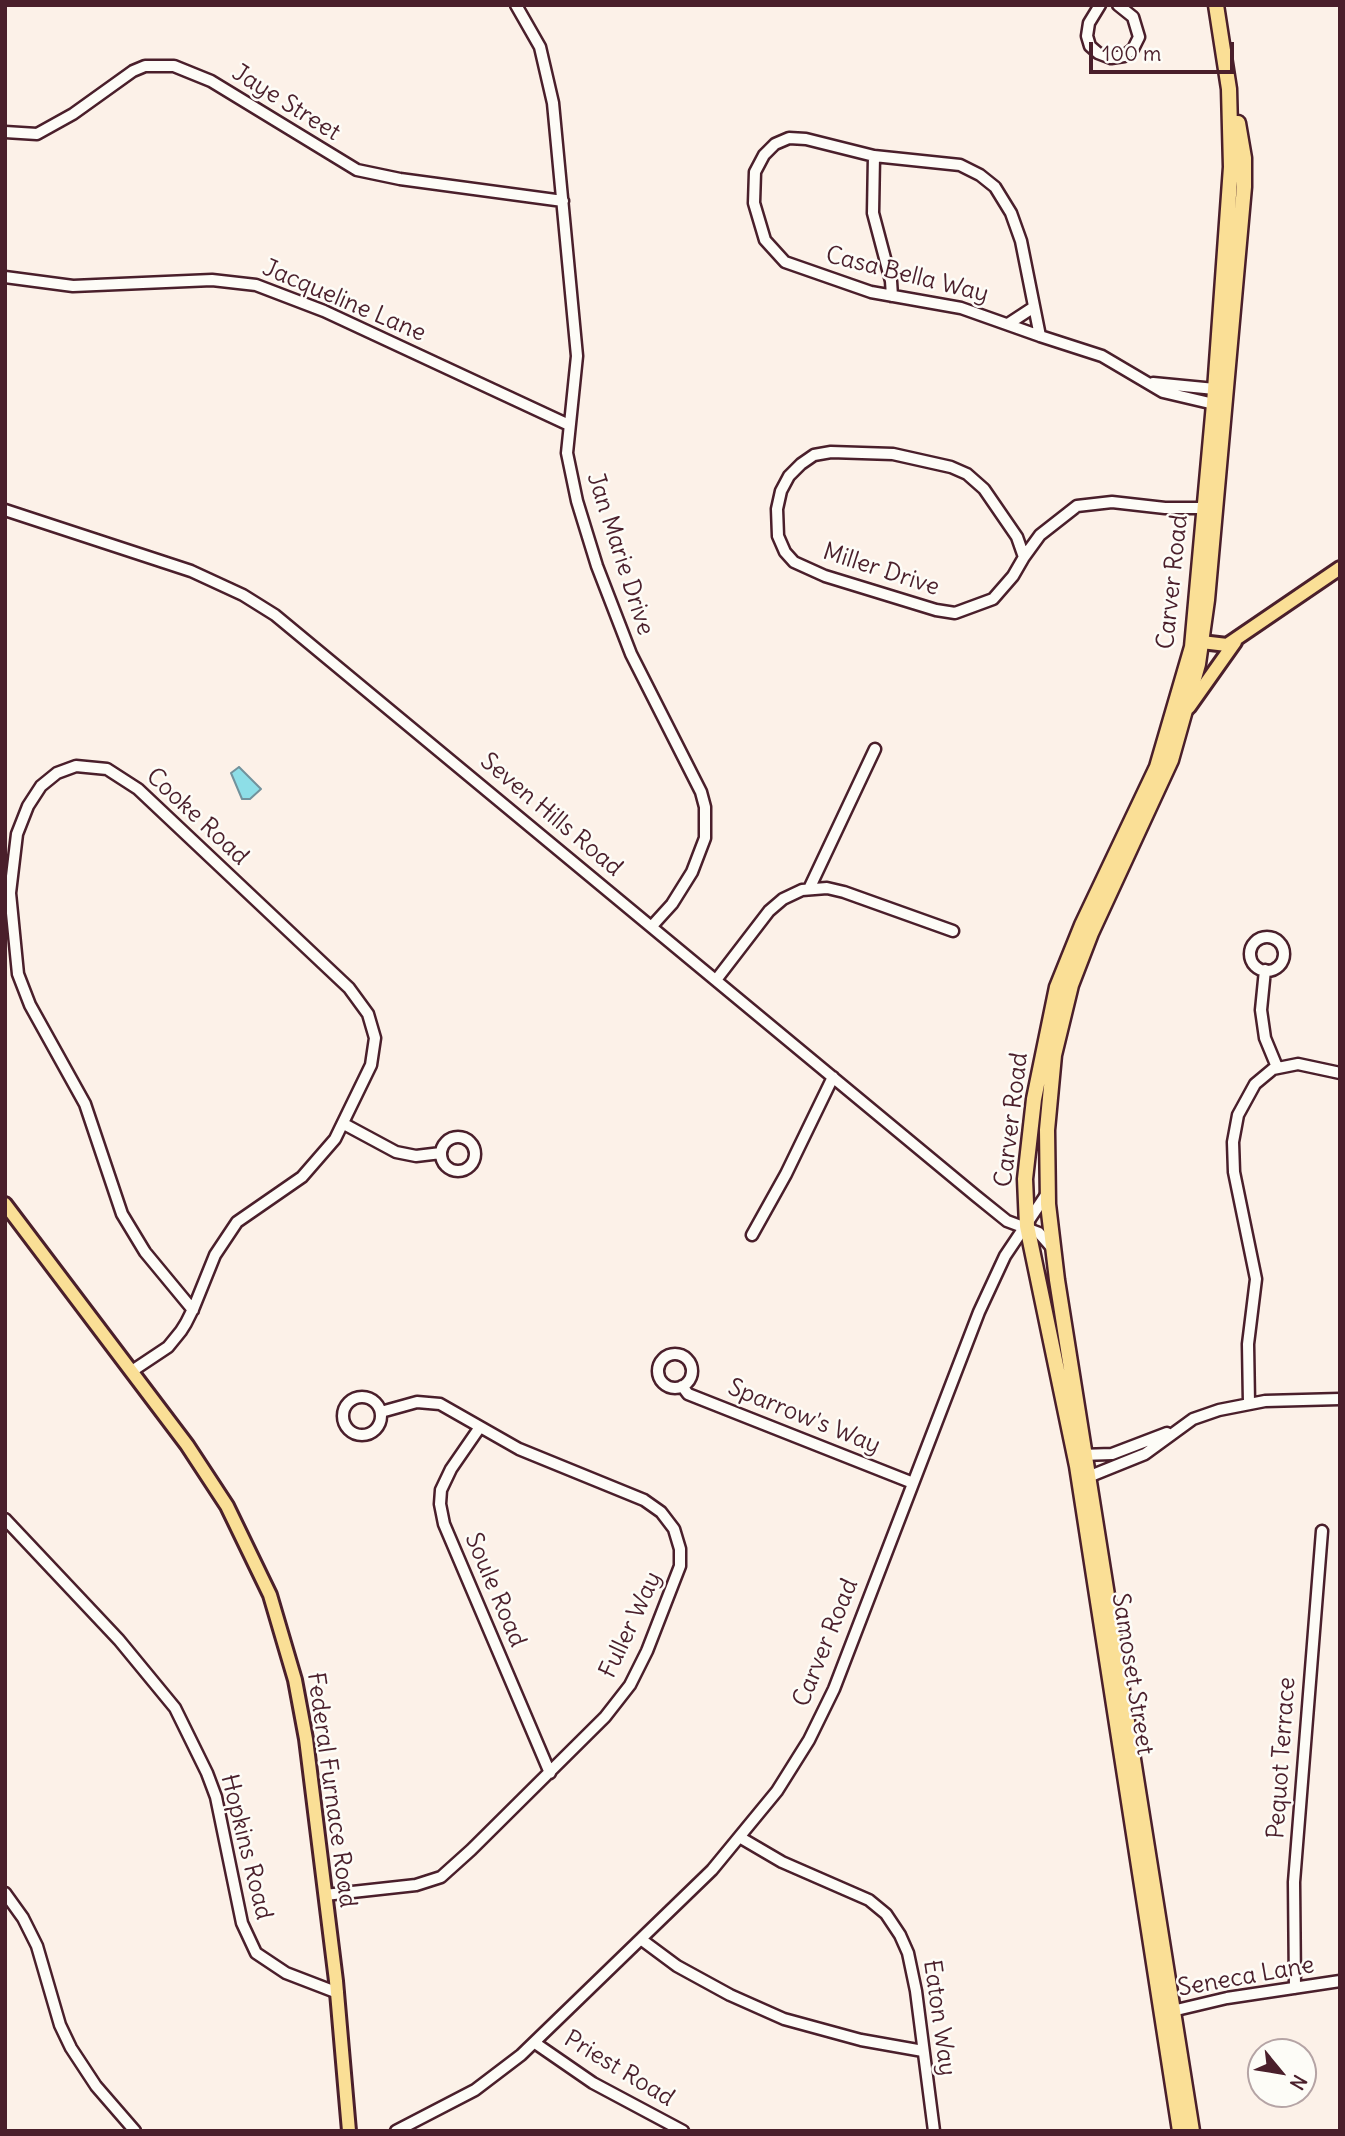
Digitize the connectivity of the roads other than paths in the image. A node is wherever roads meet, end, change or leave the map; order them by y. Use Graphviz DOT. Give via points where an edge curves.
graph roads {
  1 [pos="516,5"];
  2 [pos="1100,5"];
  3 [pos="1118,5"];
  4 [pos="1216,5"];
  5 [pos="1228,82"];
  6 [pos="5,132"];
  7 [pos="874,156"];
  8 [pos="563,201"];
  9 [pos="5,277"];
  10 [pos="892,296"];
  11 [pos="1034,307"];
  12 [pos="1008,324"];
  13 [pos="1040,336"];
  14 [pos="1149,383"];
  15 [pos="1215,389"];
  16 [pos="1214,404"];
  17 [pos="569,425"];
  18 [pos="1209,508"];
  19 [pos="5,510"];
  20 [pos="1024,558"];
  21 [pos="1340,568"];
  22 [pos="1241,637"];
  23 [pos="1197,642"];
  24 [pos="1189,707"];
  25 [pos="875,748"];
  26 [pos="809,889"];
  27 [pos="652,926"];
  28 [pos="953,931"];
  29 [pos="1265,970"];
  30 [pos="716,980"];
  31 [pos="1278,1067"];
  32 [pos="1340,1073"];
  33 [pos="833,1077"];
  34 [pos="344,1124"];
  35 [pos="441,1153"];
  36 [pos="1048,1192"];
  37 [pos="5,1204"];
  38 [pos="1027,1226"];
  39 [pos="752,1235"];
  40 [pos="1052,1249"];
  41 [pos="192,1310"];
  42 [pos="132,1371"];
  43 [pos="682,1386"];
  44 [pos="1340,1399"];
  45 [pos="1249,1403"];
  46 [pos="381,1412"];
  47 [pos="480,1427"];
  48 [pos="1181,1428"];
  49 [pos="1080,1455"];
  50 [pos="1084,1478"];
  51 [pos="913,1483"];
  52 [pos="5,1519"];
  53 [pos="1322,1531"];
  54 [pos="550,1773"];
  55 [pos="741,1838"];
  56 [pos="5,1893"];
  57 [pos="325,1895"];
  58 [pos="642,1940"];
  59 [pos="1340,1981"];
  60 [pos="1295,1988"];
  61 [pos="338,1993"];
  62 [pos="1166,2012"];
  63 [pos="535,2042"];
  64 [pos="923,2051"];
  65 [pos="135,2131"];
  66 [pos="349,2131"];
  67 [pos="396,2131"];
  68 [pos="683,2131"];
  69 [pos="934,2131"];
  70 [pos="1180,2131"];
  71 [pos="1192,2131"];
  1 -- 8 [label="street, Jan Marie Drive" via="545,62"];
  2 -- 3 [label="street" via="1087,36 1090,46 1111,58 1133,50 1139,37 1133,17"];
  4 -- 5 [label="highway, Carver Road"];
  5 -- 15 [label="highway, Carver Road" via="1231,167"];
  5 -- 18 [label="highway, Carver Road" via="1245,177"];
  6 -- 8 [label="street, Jaye Street" via="37,134 133,71 145,66 174,66 211,81 357,170"];
  7 -- 10 [label="street" via="873,213"];
  7 -- 10 [label="street, Casa Bella Way" via="789,138 775,144 755,172 754,203 765,240 785,262"];
  7 -- 11 [label="street, Casa Bella Way" via="960,165 995,187 1021,241"];
  8 -- 17 [label="street, Jan Marie Drive" via="577,356"];
  9 -- 17 [label="street, Jacqueline Lane" via="73,286 212,280 256,285 324,311"];
  10 -- 12 [label="street, Casa Bella Way" via="961,308"];
  11 -- 12 [label="street, Casa Bella Way"];
  11 -- 13 [label="street, Casa Bella Way"];
  12 -- 13 [label="street, Casa Bella Way"];
  13 -- 14 [label="street, Casa Bella Way" via="1102,356"];
  14 -- 15 [label="street, Casa Bella Way"];
  14 -- 16 [label="street, Casa Bella Way" via="1163,392"];
  15 -- 16 [label="highway, Carver Road"];
  16 -- 18 [label="highway, Carver Road"];
  17 -- 27 [label="street, Jan Marie Drive" via="567,453 577,501 601,577 631,654 705,807 705,838 692,872"];
  18 -- 20 [label="street, Miller Drive" via="1112,502 1077,506 1040,535"];
  18 -- 23 [label="highway, Carver Road"];
  19 -- 27 [label="street, Seven Hills Road" via="191,571 252,600 355,678"];
  20 -- 20 [label="street, Miller Drive" via="1017,537 984,489 967,474 943,465 870,452 822,453 801,464 781,491 778,536 794,562 936,610 956,613 993,599"];
  21 -- 22 [label="main road"];
  22 -- 23 [label="main road" via="1227,645"];
  22 -- 24 [label="main road"];
  23 -- 24 [label="highway, Carver Road"];
  23 -- 38 [label="highway, Carver Road" via="1157,767 1082,925 1054,1000 1028,1140"];
  24 -- 36 [label="highway, Carver Road" via="1171,760 1091,933 1064,1008 1048,1103"];
  25 -- 26 [label="street"];
  26 -- 28 [label="street" via="844,892"];
  26 -- 30 [label="street" via="794,893 769,911"];
  27 -- 30 [label="street, Seven Hills Road"];
  29 -- 31 [label="street" via="1261,1010 1265,1038"];
  30 -- 33 [label="street, Seven Hills Road"];
  31 -- 32 [label="street" via="1312,1065"];
  31 -- 45 [label="street" via="1263,1075 1248,1094 1233,1142 1236,1189 1255,1268 1248,1344"];
  33 -- 38 [label="street, Seven Hills Road" via="1007,1221"];
  33 -- 39 [label="street"];
  34 -- 35 [label="street" via="396,1152 416,1156"];
  34 -- 41 [label="street, Cooke Road" via="302,1177 246,1214 228,1232"];
  34 -- 41 [label="street, Cooke Road" via="372,1065 375,1046 368,1014 349,988 127,780 86,765 49,779 27,806 13,852 11,914 18,974 30,1005 85,1104 122,1214 145,1252"];
  36 -- 38 [label="street"];
  36 -- 40 [label="highway, Carver Road"];
  37 -- 42 [label="main road, Federal Furnace Road"];
  38 -- 40 [label="street, Seven Hills Road" via="1040,1233"];
  38 -- 49 [label="highway, Samoset Street"];
  38 -- 51 [label="street, Carver Road" via="1005,1256 979,1312"];
  40 -- 49 [label="highway, Samoset Street"];
  41 -- 42 [label="street, Cooke Road" via="168,1347"];
  42 -- 57 [label="main road, Federal Furnace Road" via="227,1506 270,1595 298,1692"];
  43 -- 51 [label="street, Sparrow's Way" via="688,1394"];
  44 -- 45 [label="street"];
  45 -- 48 [label="street" via="1193,1419"];
  46 -- 47 [label="street, Fuller Way" via="410,1403 432,1403 454,1410"];
  47 -- 54 [label="street, Soule Road" via="441,1490 444,1524"];
  47 -- 54 [label="street, Fuller Way" via="536,1457 644,1500 668,1520 680,1549 677,1580 629,1685 605,1717"];
  48 -- 49 [label="street" via="1112,1454"];
  48 -- 50 [label="street" via="1145,1454"];
  49 -- 50 [label="highway, Samoset Street"];
  50 -- 62 [label="highway, Samoset Street"];
  51 -- 55 [label="street, Carver Road" via="822,1714 789,1773"];
  52 -- 61 [label="street, Hopkins Road" via="120,1640 175,1708 216,1797 242,1923 256,1953 286,1973"];
  53 -- 60 [label="street, Pequot Terrace" via="1294,1882"];
  54 -- 57 [label="street, Fuller Way" via="441,1877 415,1885"];
  55 -- 58 [label="street, Carver Road"];
  55 -- 64 [label="street, Eaton Way" via="782,1862 856,1893 886,1914 908,1953"];
  56 -- 65 [label="street" via="37,1946 71,2048"];
  57 -- 61 [label="main road, Federal Furnace Road"];
  58 -- 63 [label="street, Carver Road"];
  58 -- 64 [label="street" via="677,1966 783,2019"];
  59 -- 60 [label="street, Seneca Lane"];
  60 -- 62 [label="street, Seneca Lane"];
  61 -- 66 [label="main road, Federal Furnace Road"];
  62 -- 70 [label="highway, Samoset Street"];
  62 -- 71 [label="highway, Samoset Street"];
  63 -- 67 [label="street, Carver Road" via="475,2090"];
  63 -- 68 [label="street, Priest Road" via="593,2083"];
  64 -- 69 [label="street, Eaton Way"];
}
